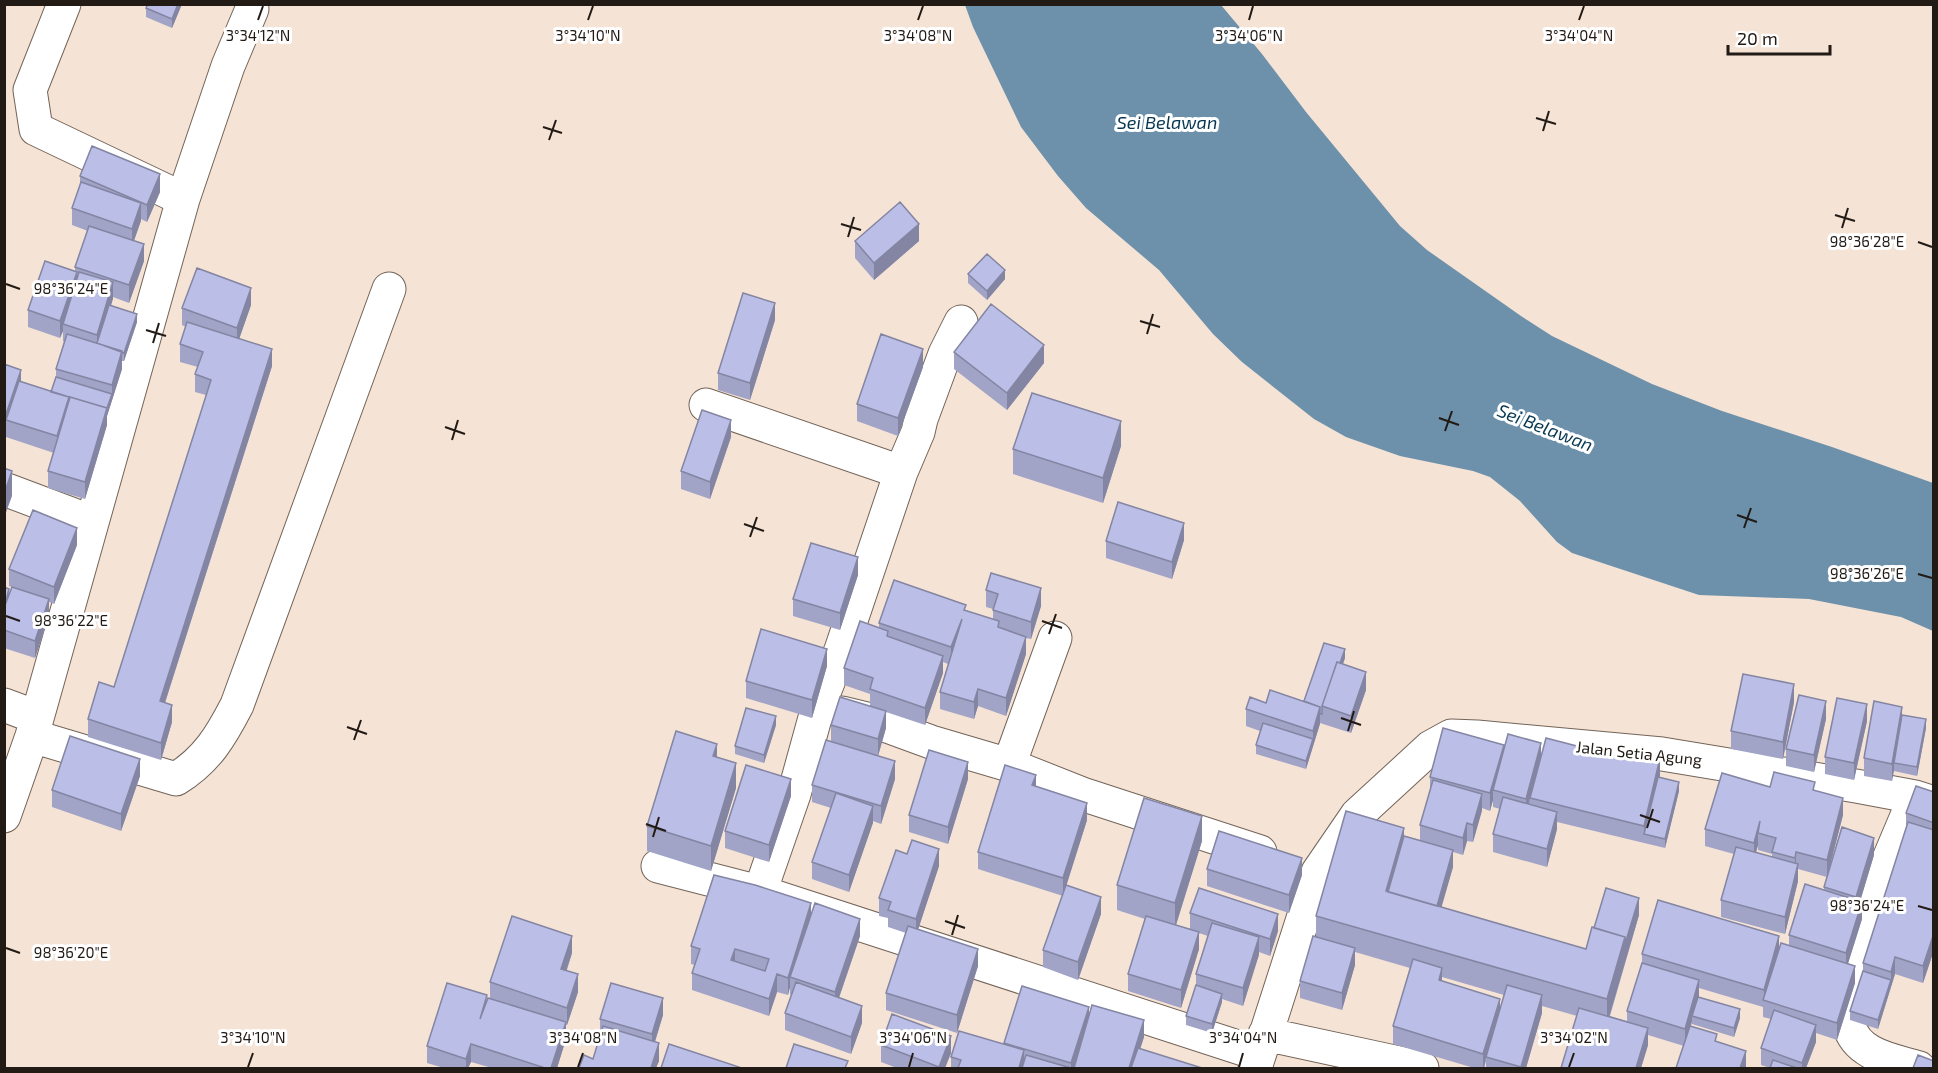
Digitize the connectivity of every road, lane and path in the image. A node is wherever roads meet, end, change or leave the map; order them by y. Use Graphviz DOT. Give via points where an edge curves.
graph roads {
  1 [pos="64,4"];
  2 [pos="252,9"];
  3 [pos="183,199"];
  4 [pos="389,289"];
  5 [pos="961,322"];
  6 [pos="706,405"];
  7 [pos="901,472"];
  8 [pos="4,489"];
  9 [pos="92,522"];
  10 [pos="1055,638"];
  11 [pos="4,705"];
  12 [pos="818,707"];
  13 [pos="34,726"];
  14 [pos="1009,765"];
  15 [pos="1924,800"];
  16 [pos="4,816"];
  17 [pos="658,866"];
  18 [pos="1318,872"];
  19 [pos="760,892"];
  20 [pos="1260,1052"];
  21 [pos="1422,1068"];
  22 [pos="1919,1068"];
  1 -- 3 [label="street" via="30,90 36,129"];
  2 -- 3 [label="street" via="228,66"];
  3 -- 9 [label="street"];
  4 -- 13 [label="street" via="237,705 220,738 195,766 176,779"];
  5 -- 7 [label="street"];
  6 -- 7 [label="street"];
  7 -- 12 [label="street"];
  8 -- 9 [label="street"];
  9 -- 13 [label="street"];
  10 -- 14 [label="street"];
  11 -- 13 [label="street"];
  12 -- 14 [label="street"];
  12 -- 19 [label="street" via="794,794"];
  13 -- 16 [label="street"];
  14 -- 18 [label="street" via="1085,795"];
  15 -- 18 [label="street, Jalan Setia Agung" via="1662,754 1451,736 1431,747 1357,815"];
  15 -- 22 [label="street" via="1880,880 1848,1024 1857,1042 1876,1055"];
  17 -- 19 [label="street"];
  18 -- 20 [label="street, Jalan Setia Agung"];
  19 -- 20 [label="street"];
  20 -- 21 [label="street"];
}
